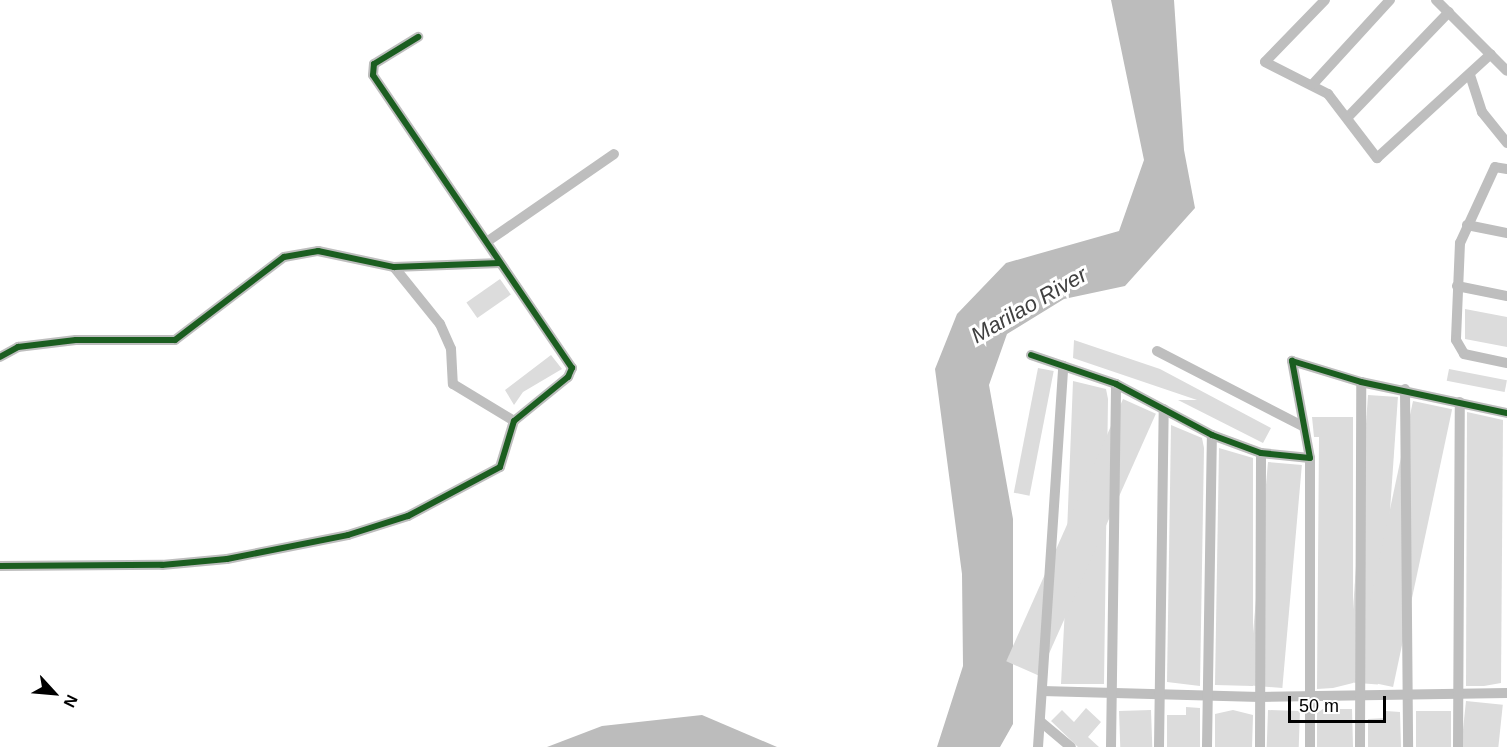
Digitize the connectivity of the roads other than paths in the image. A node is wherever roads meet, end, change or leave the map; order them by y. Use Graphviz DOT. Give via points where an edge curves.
graph roads {
  1 [pos="1325,0"];
  2 [pos="1390,0"];
  3 [pos="1436,0"];
  4 [pos="1449,12"];
  5 [pos="418,37"];
  6 [pos="1491,54"];
  7 [pos="1507,71"];
  8 [pos="1470,75"];
  9 [pos="1312,84"];
  10 [pos="1347,118"];
  11 [pos="1507,143"];
  12 [pos="614,154"];
  13 [pos="1507,169"];
  14 [pos="1467,225"];
  15 [pos="1507,233"];
  16 [pos="488,241"];
  17 [pos="500,263"];
  18 [pos="394,267"];
  19 [pos="1457,285"];
  20 [pos="1507,296"];
  21 [pos="1157,351"];
  22 [pos="1031,355"];
  23 [pos="0,357"];
  24 [pos="1507,363"];
  25 [pos="1063,366"];
  26 [pos="1361,382"];
  27 [pos="1116,384"];
  28 [pos="1405,389"];
  29 [pos="1460,402"];
  30 [pos="1164,410"];
  31 [pos="1507,413"];
  32 [pos="514,421"];
  33 [pos="1304,427"];
  34 [pos="1212,435"];
  35 [pos="1261,453"];
  36 [pos="1310,458"];
  37 [pos="0,566"];
  38 [pos="1042,691"];
  39 [pos="1110,693"];
  40 [pos="1507,693"];
  41 [pos="1159,694"];
  42 [pos="1311,694"];
  43 [pos="1361,694"];
  44 [pos="1208,695"];
  45 [pos="1408,695"];
  46 [pos="1459,695"];
  47 [pos="1260,697"];
  48 [pos="1041,722"];
  49 [pos="1038,747"];
  50 [pos="1071,747"];
  51 [pos="1111,747"];
  52 [pos="1159,747"];
  53 [pos="1207,747"];
  54 [pos="1260,747"];
  55 [pos="1310,747"];
  56 [pos="1360,747"];
  57 [pos="1408,747"];
  58 [pos="1458,747"];
  1 -- 9 [label="street" via="1265,62"];
  2 -- 9 [label="street"];
  3 -- 4 [label="street"];
  4 -- 6 [label="street"];
  4 -- 10 [label="street"];
  5 -- 16 [label="street" via="374,64 373,75"];
  6 -- 7 [label="street"];
  6 -- 8 [label="street"];
  8 -- 10 [label="street" via="1382,156 1371,155"];
  8 -- 11 [label="street" via="1486,118"];
  9 -- 10 [label="street"];
  12 -- 16 [label="street"];
  13 -- 14 [label="street" via="1495,167"];
  14 -- 15 [label="street"];
  14 -- 19 [label="street"];
  16 -- 17 [label="street"];
  17 -- 18 [label="street"];
  17 -- 32 [label="street" via="572,368 568,377"];
  18 -- 23 [label="street" via="318,251 284,257 175,340 76,340 18,347"];
  18 -- 32 [label="street" via="440,324 451,349 453,384"];
  19 -- 20 [label="street"];
  19 -- 24 [label="street" via="1459,350"];
  21 -- 33 [label="street"];
  22 -- 25 [label="street"];
  25 -- 27 [label="street"];
  25 -- 38 [label="street"];
  26 -- 28 [label="street"];
  26 -- 33 [label="street" via="1292,361"];
  26 -- 43 [label="street"];
  27 -- 30 [label="street"];
  27 -- 39 [label="street"];
  28 -- 29 [label="street"];
  28 -- 45 [label="street"];
  29 -- 31 [label="street"];
  29 -- 46 [label="street"];
  30 -- 34 [label="street"];
  30 -- 41 [label="street"];
  32 -- 37 [label="street" via="504,460 493,473 408,516 348,535 173,564"];
  33 -- 36 [label="street"];
  34 -- 35 [label="street"];
  34 -- 44 [label="street"];
  35 -- 36 [label="street"];
  35 -- 47 [label="street"];
  36 -- 42 [label="street"];
  38 -- 39 [label="street"];
  38 -- 48 [label="street"];
  39 -- 41 [label="street"];
  39 -- 51 [label="street"];
  40 -- 46 [label="street"];
  41 -- 44 [label="street"];
  41 -- 52 [label="street"];
  42 -- 43 [label="street"];
  42 -- 47 [label="street"];
  42 -- 55 [label="street"];
  43 -- 45 [label="street"];
  43 -- 56 [label="street"];
  44 -- 47 [label="street"];
  44 -- 53 [label="street"];
  45 -- 46 [label="street"];
  45 -- 57 [label="street"];
  46 -- 58 [label="street"];
  47 -- 54 [label="street"];
  48 -- 49 [label="street"];
  48 -- 50 [label="street"];
}
